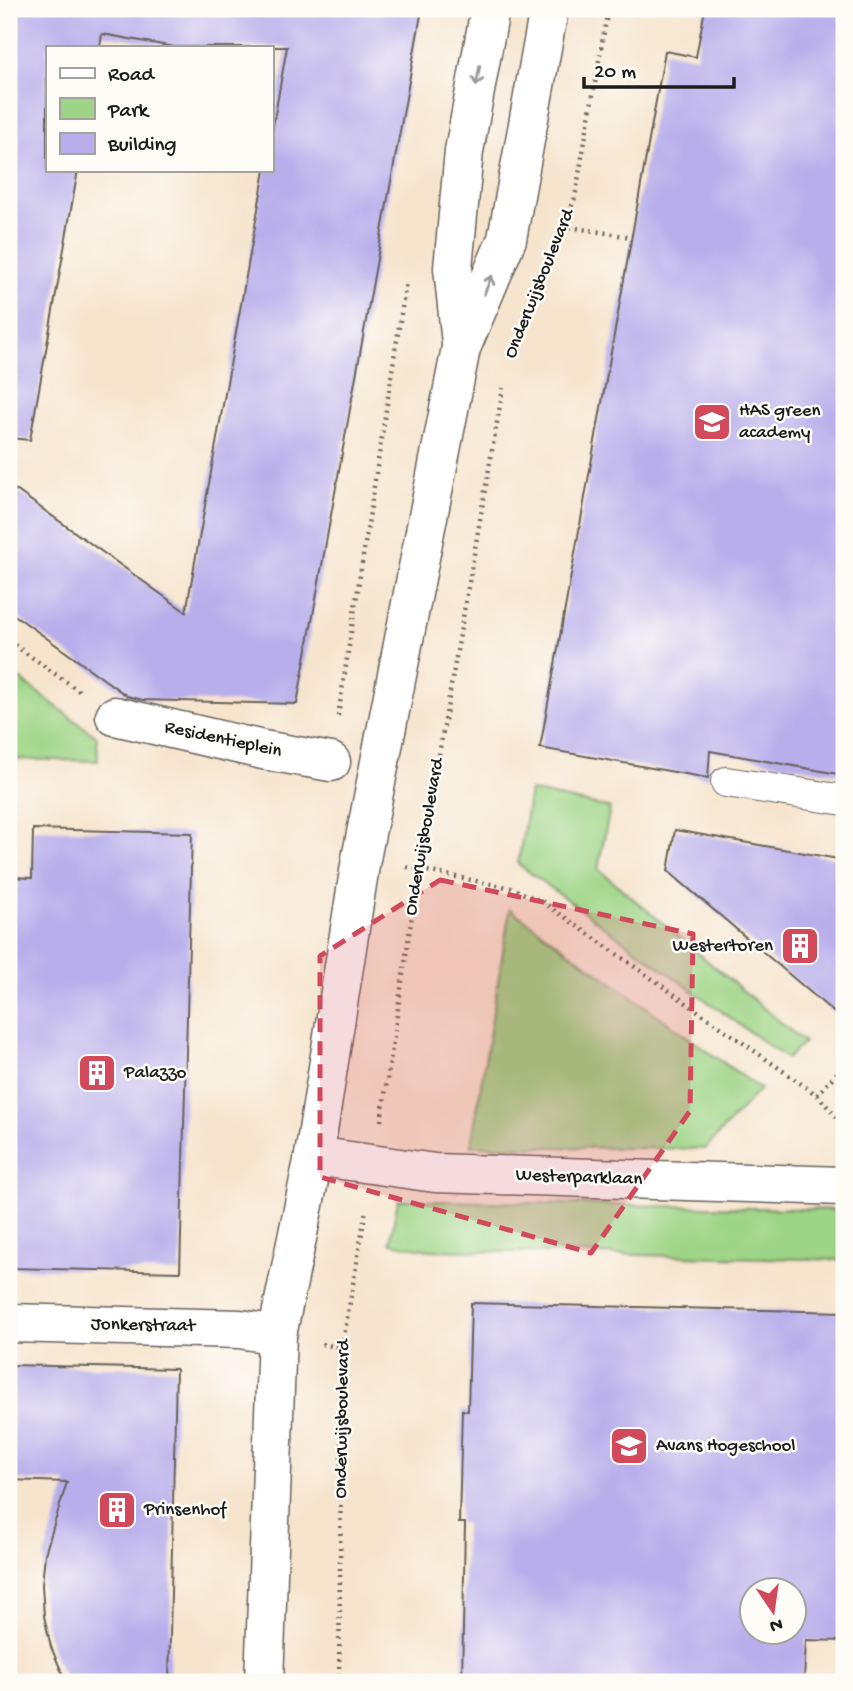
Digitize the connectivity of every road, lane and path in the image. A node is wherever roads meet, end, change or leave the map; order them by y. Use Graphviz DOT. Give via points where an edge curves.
graph roads {
  1 [pos="490,9"];
  2 [pos="549,9"];
  3 [pos="608,9"];
  4 [pos="563,226"];
  5 [pos="631,237"];
  6 [pos="553,250"];
  7 [pos="406,277"];
  8 [pos="461,348"];
  9 [pos="504,385"];
  10 [pos="9,641"];
  11 [pos="115,716"];
  12 [pos="331,762"];
  13 [pos="726,782"];
  14 [pos="844,800"];
  15 [pos="419,869"];
  16 [pos="844,1065"];
  17 [pos="817,1095"];
  18 [pos="844,1125"];
  19 [pos="314,1156"];
  20 [pos="374,1164"];
  21 [pos="844,1186"];
  22 [pos="9,1323"];
  23 [pos="277,1335"];
  24 [pos="264,1682"];
  25 [pos="339,1682"];
  1 -- 8 [label="street, one-way" via="464,151 453,268"];
  8 -- 2 [label="street, one-way" via="507,239"];
  3 -- 4 [label="path, Onderwijsboulevard" via="575,198"];
  4 -- 5 [label="path"];
  4 -- 6 [label="path, Onderwijsboulevard"];
  7 -- 12 [label="path"];
  8 -- 19 [label="street" via="361,859"];
  9 -- 15 [label="path, Onderwijsboulevard"];
  10 -- 11 [label="path"];
  11 -- 12 [label="street, Residentieplein"];
  13 -- 14 [label="lane"];
  15 -- 17 [label="path" via="511,888 543,902"];
  15 -- 20 [label="path, Onderwijsboulevard"];
  16 -- 17 [label="path"];
  17 -- 18 [label="path"];
  19 -- 20 [label="street, Westerparklaan"];
  19 -- 23 [label="street"];
  20 -- 21 [label="street, Westerparklaan" via="435,1173"];
  20 -- 25 [label="path, Onderwijsboulevard" via="342,1348"];
  22 -- 23 [label="street, Jonkerstraat" via="240,1329"];
  23 -- 24 [label="street"];
}
